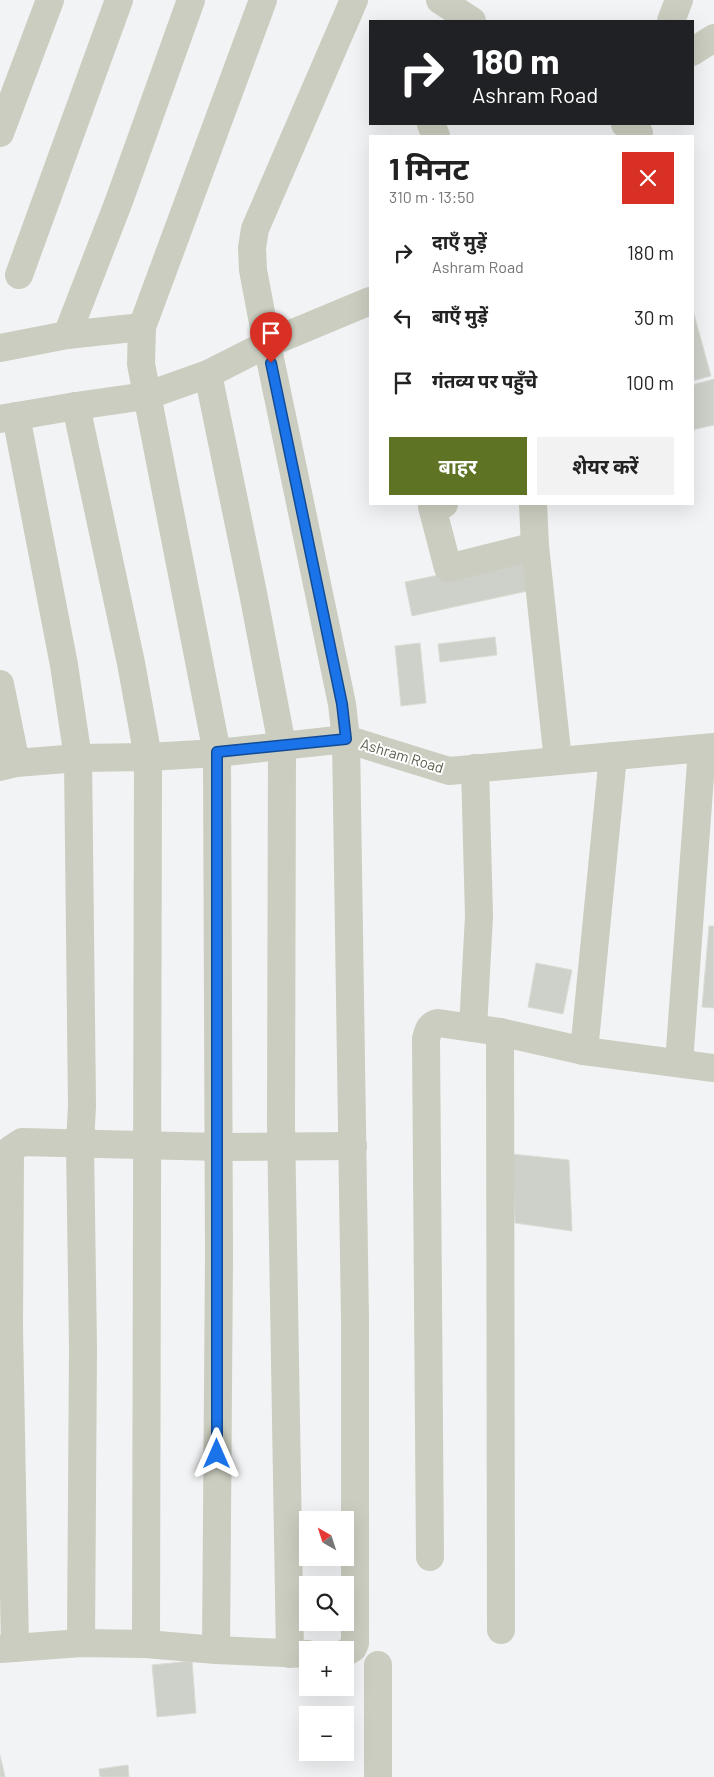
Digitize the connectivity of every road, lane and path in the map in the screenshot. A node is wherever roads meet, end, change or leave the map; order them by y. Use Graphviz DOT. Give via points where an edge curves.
graph roads {
  1 [pos="50,0"];
  2 [pos="119,0"];
  3 [pos="191,0"];
  4 [pos="263,0"];
  5 [pos="354,0"];
  6 [pos="440,0"];
  7 [pos="679,0"];
  8 [pos="470,20"];
  9 [pos="671,20"];
  10 [pos="714,38"];
  11 [pos="694,51"];
  12 [pos="0,133"];
  13 [pos="19,275"];
  14 [pos="369,301"];
  15 [pos="142,327"];
  16 [pos="67,335"];
  17 [pos="267,344"];
  18 [pos="0,348"];
  19 [pos="208,374"];
  20 [pos="146,396"];
  21 [pos="76,406"];
  22 [pos="8,417"];
  23 [pos="440,505"];
  24 [pos="533,505"];
  25 [pos="535,546"];
  26 [pos="0,684"];
  27 [pos="346,739"];
  28 [pos="282,745"];
  29 [pos="708,748"];
  30 [pos="217,752"];
  31 [pos="613,756"];
  32 [pos="148,757"];
  33 [pos="78,758"];
  34 [pos="558,761"];
  35 [pos="8,765"];
  36 [pos="475,768"];
  37 [pos="473,1028"];
  38 [pos="500,1032"];
  39 [pos="584,1051"];
  40 [pos="679,1063"];
  41 [pos="714,1068"];
  42 [pos="80,1144"];
  43 [pos="148,1146"];
  44 [pos="282,1146"];
  45 [pos="353,1146"];
  46 [pos="218,1147"];
  47 [pos="5,1198"];
  48 [pos="430,1557"];
  49 [pos="501,1630"];
  50 [pos="81,1643"];
  51 [pos="146,1644"];
  52 [pos="354,1646"];
  53 [pos="7,1648"];
  54 [pos="216,1650"];
  55 [pos="298,1654"];
  56 [pos="378,1665"];
  57 [pos="378,1777"];
  1 -- 12 [label="street"];
  2 -- 13 [label="street"];
  3 -- 16 [label="street"];
  4 -- 15 [label="street"];
  5 -- 17 [label="street" via="255,230 253,270"];
  6 -- 8 [label="street"];
  7 -- 9 [label="street"];
  10 -- 11 [label="street"];
  14 -- 17 [label="street"];
  15 -- 16 [label="street"];
  15 -- 20 [label="street" via="141,364"];
  16 -- 18 [label="street"];
  17 -- 19 [label="street"];
  17 -- 27 [label="street" via="342,704"];
  19 -- 20 [label="street"];
  19 -- 28 [label="street"];
  20 -- 21 [label="street"];
  20 -- 30 [label="street"];
  21 -- 22 [label="street"];
  21 -- 32 [label="street"];
  22 -- 33 [label="street" via="64,665"];
  23 -- 25 [label="street" via="432,507 448,568"];
  24 -- 25 [label="street"];
  25 -- 34 [label="street"];
  26 -- 35 [label="street"];
  27 -- 28 [label="street, Ashram Road"];
  27 -- 36 [label="street, Ashram Road" via="450,771"];
  27 -- 45 [label="street"];
  28 -- 30 [label="street, Ashram Road"];
  28 -- 44 [label="street"];
  29 -- 31 [label="street, Ashram Road"];
  29 -- 40 [label="street"];
  30 -- 32 [label="street, Ashram Road"];
  30 -- 46 [label="street"];
  31 -- 34 [label="street, Ashram Road"];
  31 -- 39 [label="street"];
  32 -- 33 [label="street, Ashram Road"];
  32 -- 43 [label="street"];
  33 -- 35 [label="street, Ashram Road"];
  33 -- 42 [label="street"];
  34 -- 36 [label="street, Ashram Road"];
  36 -- 37 [label="street" via="479,916"];
  37 -- 38 [label="street"];
  37 -- 48 [label="street" via="438,1023 429,1028 426,1039"];
  38 -- 39 [label="street"];
  38 -- 49 [label="street"];
  39 -- 40 [label="street"];
  40 -- 41 [label="street"];
  42 -- 43 [label="street"];
  42 -- 47 [label="street" via="22,1142 15,1145 11,1149"];
  42 -- 50 [label="street" via="83,1348"];
  43 -- 46 [label="street"];
  43 -- 51 [label="street"];
  44 -- 45 [label="street"];
  44 -- 46 [label="street"];
  44 -- 55 [label="street"];
  45 -- 52 [label="street"];
  46 -- 54 [label="street"];
  47 -- 53 [label="street" via="9,1327"];
  50 -- 51 [label="street"];
  50 -- 53 [label="street"];
  51 -- 54 [label="street"];
  54 -- 55 [label="street"];
  56 -- 57 [label="street"];
}
